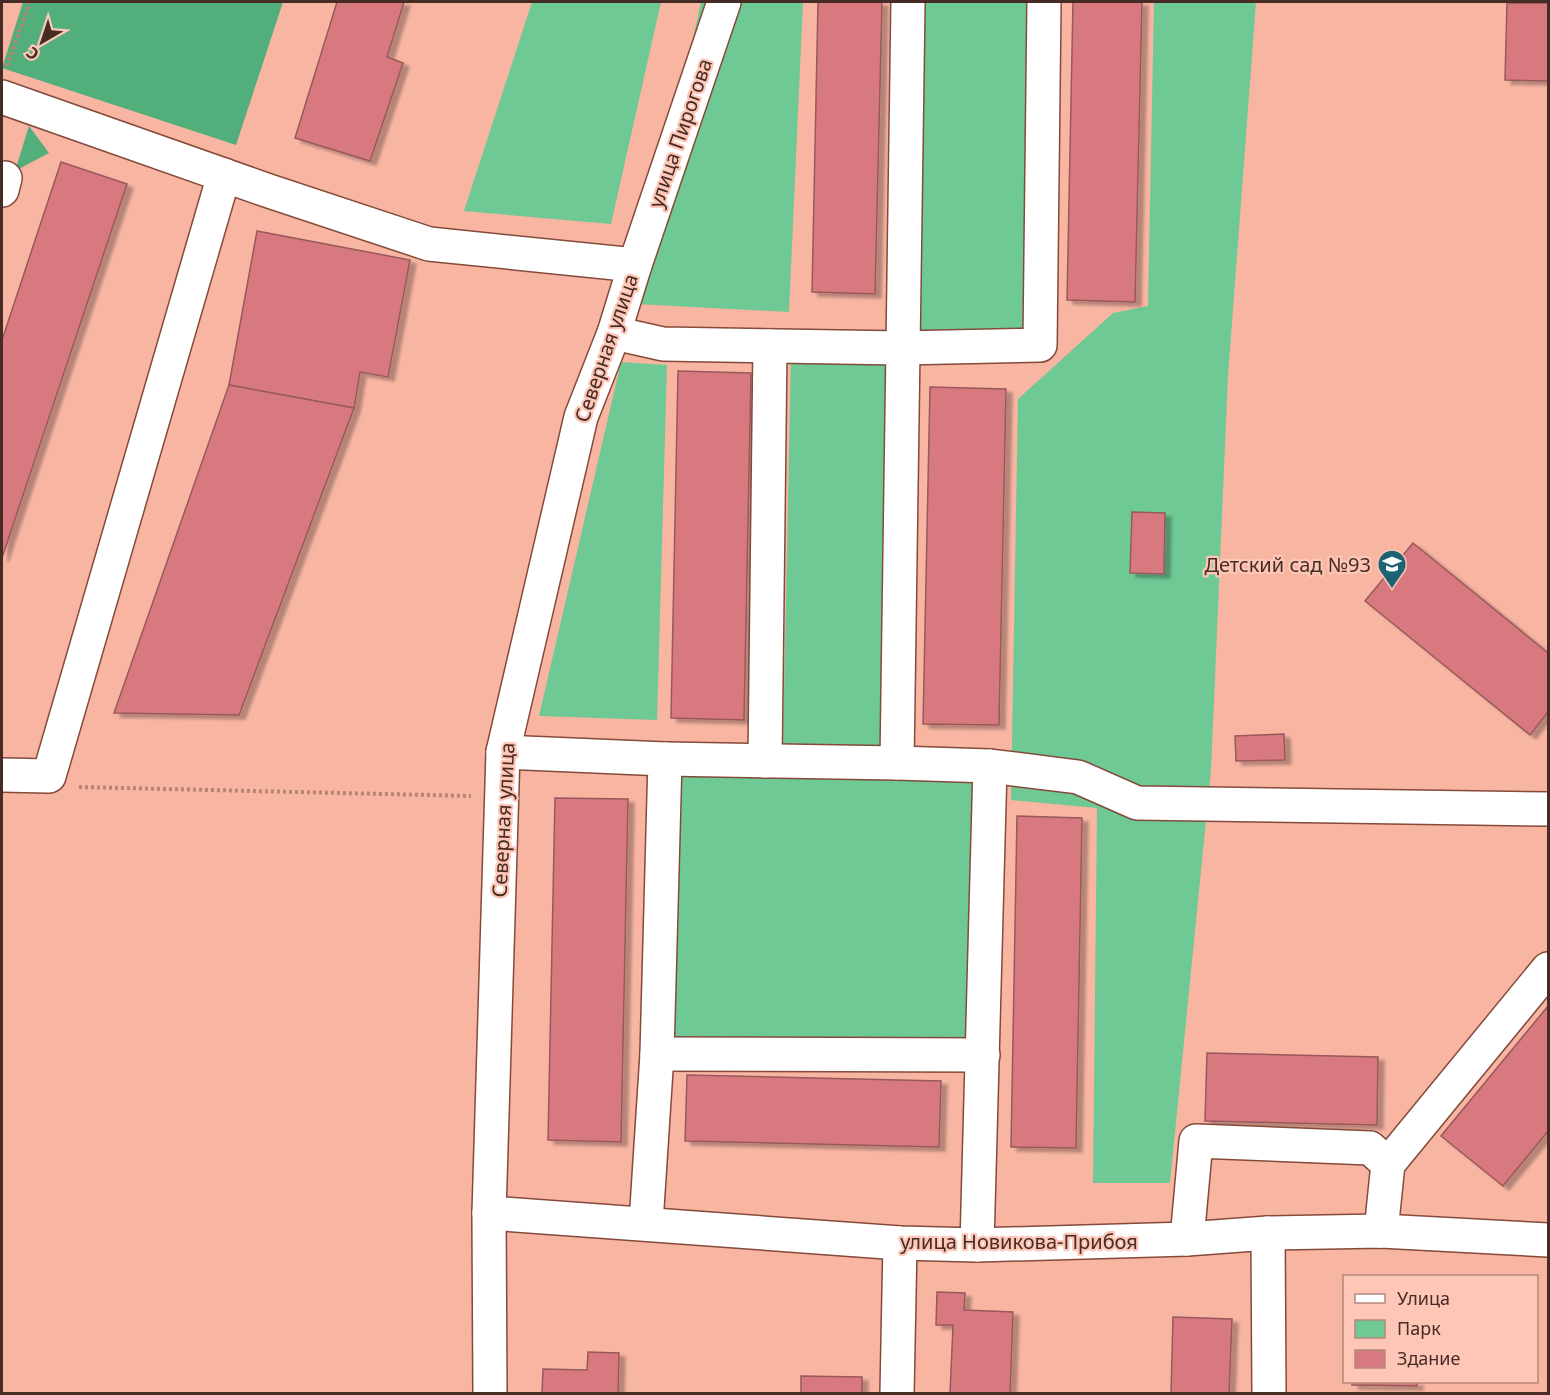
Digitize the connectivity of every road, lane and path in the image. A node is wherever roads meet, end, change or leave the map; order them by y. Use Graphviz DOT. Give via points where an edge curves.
graph roads {
  1 [pos="30,2"];
  2 [pos="724,2"];
  3 [pos="908,2"];
  4 [pos="1044,2"];
  5 [pos="3,85"];
  6 [pos="224,175"];
  7 [pos="635,265"];
  8 [pos="614,333"];
  9 [pos="770,346"];
  10 [pos="902,348"];
  11 [pos="503,752"];
  12 [pos="665,759"];
  13 [pos="765,761"];
  14 [pos="897,763"];
  15 [pos="990,766"];
  16 [pos="2,775"];
  17 [pos="73,787"];
  18 [pos="501,796"];
  19 [pos="1548,808"];
  20 [pos="1548,969"];
  21 [pos="657,1054"];
  22 [pos="984,1055"];
  23 [pos="1388,1164"];
  24 [pos="489,1213"];
  25 [pos="646,1223"];
  26 [pos="1381,1231"];
  27 [pos="1268,1233"];
  28 [pos="1187,1239"];
  29 [pos="1548,1240"];
  30 [pos="900,1243"];
  31 [pos="977,1245"];
  32 [pos="490,1394"];
  33 [pos="897,1394"];
  34 [pos="1269,1394"];
  1 -- 5 [label="path"];
  2 -- 7 [label="street, улица Пирогова"];
  3 -- 10 [label="street"];
  4 -- 10 [label="street" via="1040,345"];
  5 -- 6 [label="street"];
  6 -- 7 [label="street" via="429,244"];
  6 -- 16 [label="street" via="49,776"];
  7 -- 8 [label="street, Северная улица"];
  8 -- 9 [label="street" via="663,344"];
  8 -- 11 [label="street, Северная улица" via="581,417"];
  9 -- 10 [label="street"];
  9 -- 13 [label="street"];
  10 -- 14 [label="street"];
  11 -- 12 [label="street"];
  11 -- 18 [label="street, Северная улица"];
  12 -- 13 [label="street"];
  12 -- 21 [label="street"];
  13 -- 14 [label="street"];
  14 -- 15 [label="street"];
  15 -- 19 [label="street" via="1078,777 1137,803"];
  15 -- 22 [label="street"];
  17 -- 18 [label="path"];
  18 -- 24 [label="street, Северная улица"];
  20 -- 23 [label="street"];
  21 -- 22 [label="street"];
  21 -- 25 [label="street"];
  22 -- 31 [label="street"];
  23 -- 26 [label="street"];
  23 -- 28 [label="street" via="1370,1148 1196,1141"];
  24 -- 25 [label="street, улица Новикова-Прибоя"];
  24 -- 32 [label="street, Северная улица"];
  25 -- 30 [label="street, улица Новикова-Прибоя"];
  26 -- 27 [label="street, улица Новикова-Прибоя"];
  26 -- 29 [label="street, улица Новикова-Прибоя"];
  27 -- 28 [label="street, улица Новикова-Прибоя"];
  27 -- 34 [label="street"];
  28 -- 31 [label="street, улица Новикова-Прибоя"];
  30 -- 31 [label="street, улица Новикова-Прибоя"];
  30 -- 33 [label="street"];
}
